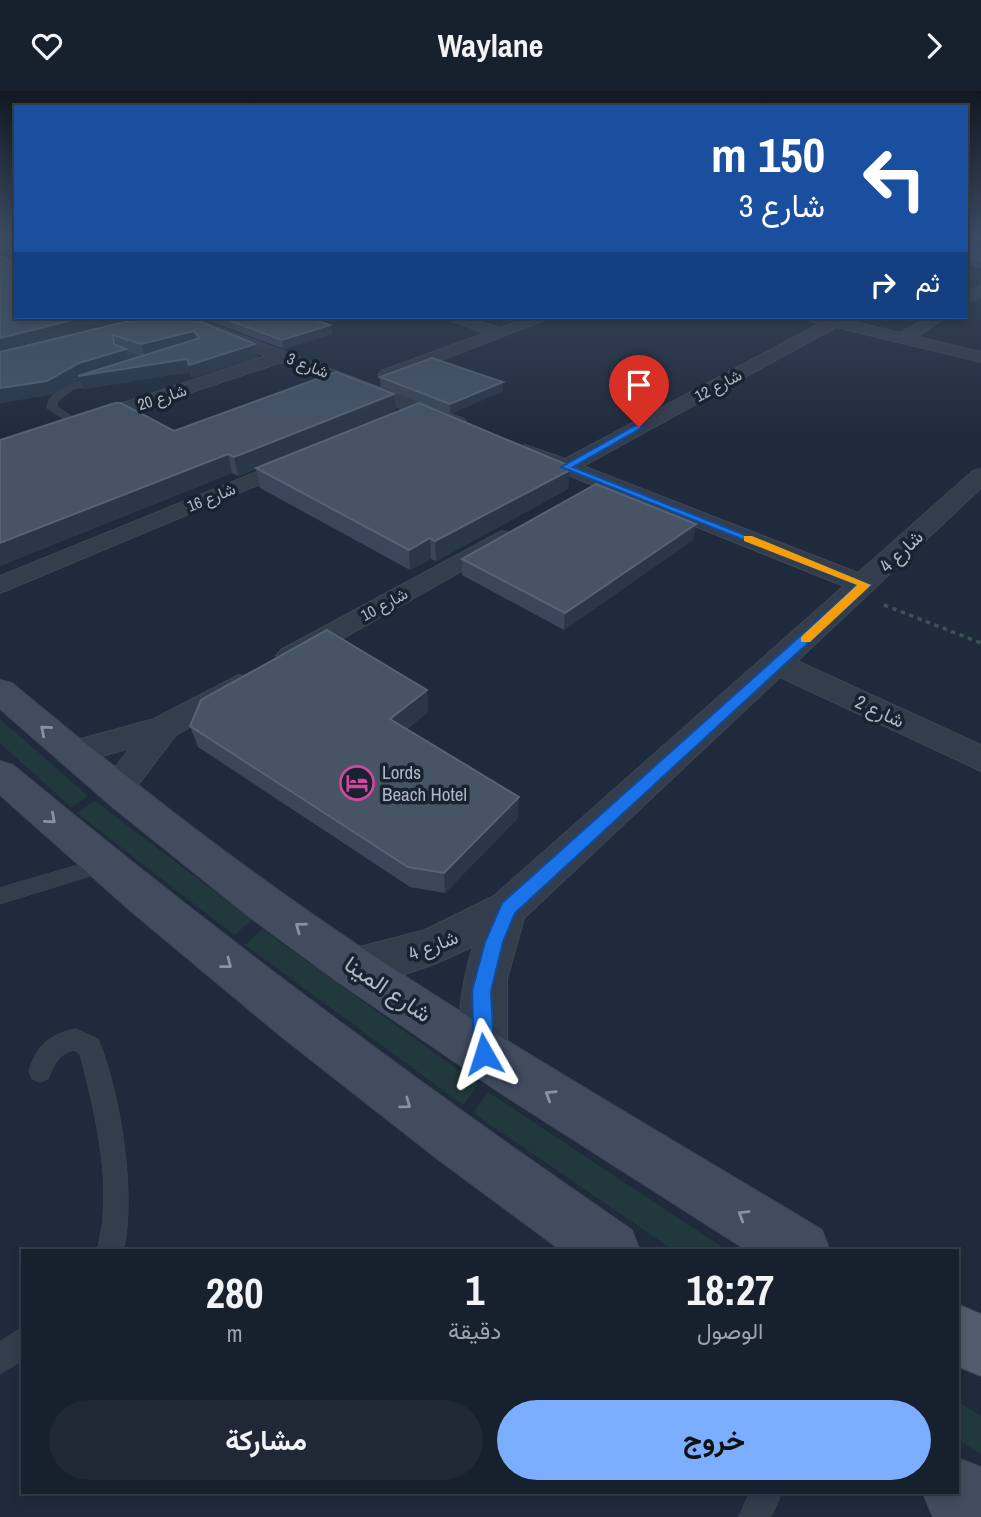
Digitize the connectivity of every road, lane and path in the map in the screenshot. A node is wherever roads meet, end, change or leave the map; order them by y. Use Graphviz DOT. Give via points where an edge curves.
graph roads {
  1 [pos="184,319"];
  2 [pos="456,319"];
  3 [pos="539,319"];
  4 [pos="820,319"];
  5 [pos="935,319"];
  6 [pos="834,322"];
  7 [pos="501,333"];
  8 [pos="902,339"];
  9 [pos="122,352"];
  10 [pos="284,356"];
  11 [pos="981,357"];
  12 [pos="158,360"];
  13 [pos="144,363"];
  14 [pos="121,372"];
  15 [pos="108,376"];
  16 [pos="83,384"];
  17 [pos="359,386"];
  18 [pos="94,389"];
  19 [pos="423,410"];
  20 [pos="397,420"];
  21 [pos="78,424"];
  22 [pos="475,431"];
  23 [pos="501,441"];
  24 [pos="0,450"];
  25 [pos="320,452"];
  26 [pos="566,467"];
  27 [pos="981,476"];
  28 [pos="603,482"];
  29 [pos="578,495"];
  30 [pos="530,523"];
  31 [pos="0,585"];
  32 [pos="860,589"];
  33 [pos="981,643"];
  34 [pos="778,664"];
  35 [pos="0,691"];
  36 [pos="164,727"];
  37 [pos="71,753"];
  38 [pos="981,759"];
  39 [pos="0,774"];
  40 [pos="115,790"];
  41 [pos="103,865"];
  42 [pos="0,896"];
  43 [pos="508,908"];
  44 [pos="352,966"];
  45 [pos="484,1054"];
  46 [pos="40,1071"];
  47 [pos="111,1249"];
  48 [pos="608,1249"];
  49 [pos="798,1249"];
  50 [pos="959,1336"];
  51 [pos="21,1343"];
  52 [pos="981,1345"];
  53 [pos="959,1352"];
  54 [pos="0,1360"];
  55 [pos="981,1367"];
  56 [pos="766,1494"];
  57 [pos="958,1494"];
  58 [pos="981,1509"];
  59 [pos="755,1517"];
  1 -- 10 [label="street, شارع 3"];
  2 -- 7 [label="street"];
  3 -- 7 [label="street"];
  4 -- 6 [label="street"];
  5 -- 8 [label="street"];
  6 -- 8 [label="street"];
  6 -- 26 [label="street, شارع 12"];
  7 -- 17 [label="street"];
  8 -- 11 [label="street"];
  9 -- 13 [label="lane"];
  10 -- 17 [label="street, شارع 3"];
  10 -- 21 [label="street, شارع 20"];
  12 -- 13 [label="lane"];
  13 -- 14 [label="lane"];
  15 -- 16 [label="lane"];
  16 -- 18 [label="lane"];
  16 -- 21 [label="lane" via="62,392 51,404"];
  17 -- 19 [label="street, شارع 3"];
  19 -- 20 [label="street"];
  19 -- 22 [label="street, شارع 3"];
  21 -- 24 [label="street, شارع 20"];
  23 -- 26 [label="street"];
  25 -- 31 [label="street, شارع 16"];
  26 -- 28 [label="street"];
  27 -- 32 [label="street, شارع 4"];
  28 -- 29 [label="street"];
  28 -- 32 [label="street"];
  30 -- 36 [label="street, شارع 10"];
  32 -- 33 [label="path"];
  32 -- 34 [label="street, شارع 4"];
  34 -- 38 [label="street, شارع 2"];
  34 -- 43 [label="street, شارع 4"];
  37 -- 35 [label="main road, شارع المينا, one-way"];
  36 -- 37 [label="street, شارع 10"];
  36 -- 40 [label="street, شارع 10"];
  37 -- 40 [label="main road, شارع المينا"];
  39 -- 41 [label="main road, one-way"];
  44 -- 40 [label="main road, شارع المينا, one-way"];
  41 -- 42 [label="lane"];
  41 -- 48 [label="main road, one-way" via="371,1078"];
  43 -- 44 [label="street, شارع 4" via="425,951"];
  43 -- 45 [label="street, شارع 4" via="482,991"];
  44 -- 45 [label="main road, شارع المينا"];
  49 -- 45 [label="main road, شارع المينا, one-way"];
  46 -- 47 [label="lane" via="56,1045 76,1039 90,1047 101,1085 117,1205"];
  50 -- 52 [label="main road"];
  51 -- 54 [label="lane"];
  53 -- 55 [label="main road"];
  56 -- 59 [label="lane"];
  57 -- 58 [label="main road"];
}
